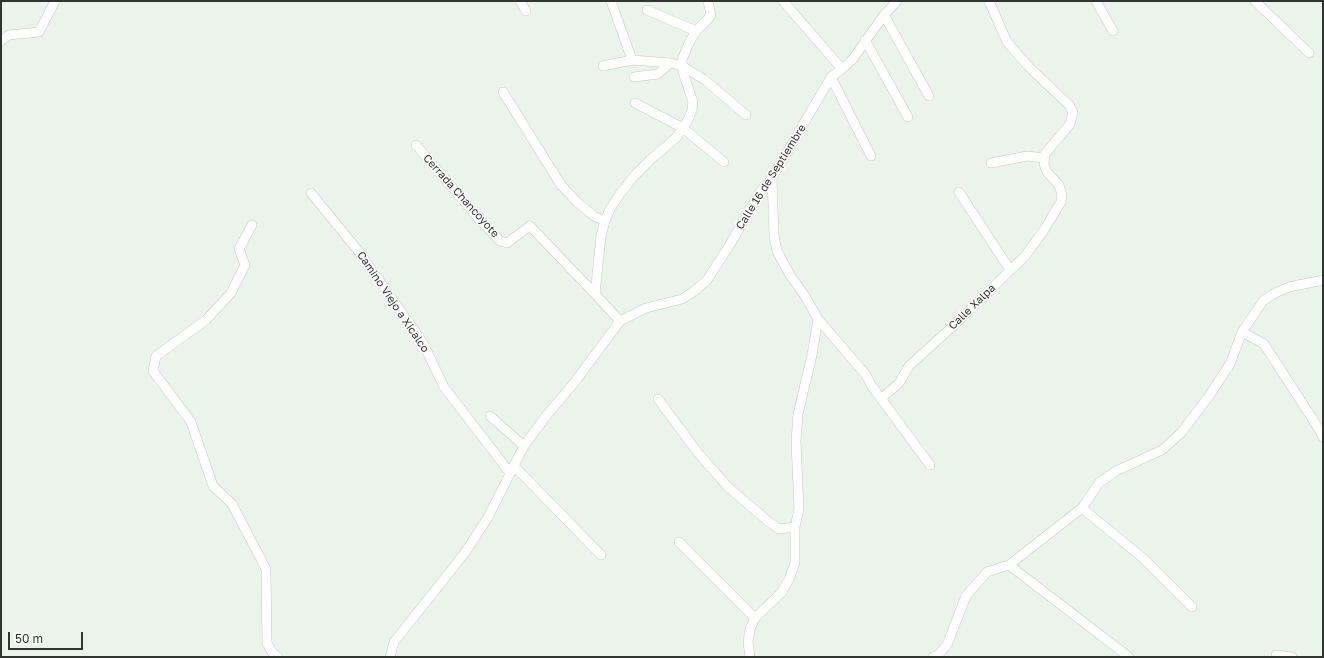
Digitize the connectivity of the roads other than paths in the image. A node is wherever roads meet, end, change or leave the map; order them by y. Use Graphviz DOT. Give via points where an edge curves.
graph roads {
  1 [pos="55,1"];
  2 [pos="520,1"];
  3 [pos="611,1"];
  4 [pos="708,1"];
  5 [pos="783,1"];
  6 [pos="897,1"];
  7 [pos="989,1"];
  8 [pos="1096,1"];
  9 [pos="1256,1"];
  10 [pos="647,10"];
  11 [pos="526,11"];
  12 [pos="884,15"];
  13 [pos="1112,30"];
  14 [pos="696,31"];
  15 [pos="865,40"];
  16 [pos="1,41"];
  17 [pos="1309,53"];
  18 [pos="632,60"];
  19 [pos="670,63"];
  20 [pos="603,66"];
  21 [pos="682,66"];
  22 [pos="842,69"];
  23 [pos="634,77"];
  24 [pos="831,77"];
  25 [pos="503,92"];
  26 [pos="929,96"];
  27 [pos="635,103"];
  28 [pos="746,115"];
  29 [pos="908,117"];
  30 [pos="683,128"];
  31 [pos="416,145"];
  32 [pos="872,156"];
  33 [pos="1045,158"];
  34 [pos="724,162"];
  35 [pos="991,164"];
  36 [pos="772,178"];
  37 [pos="959,192"];
  38 [pos="311,194"];
  39 [pos="605,221"];
  40 [pos="252,225"];
  41 [pos="1010,270"];
  42 [pos="1323,280"];
  43 [pos="594,294"];
  44 [pos="818,319"];
  45 [pos="620,321"];
  46 [pos="1242,332"];
  47 [pos="658,399"];
  48 [pos="881,399"];
  49 [pos="490,416"];
  50 [pos="1323,438"];
  51 [pos="524,446"];
  52 [pos="930,465"];
  53 [pos="512,469"];
  54 [pos="1082,508"];
  55 [pos="795,527"];
  56 [pos="679,542"];
  57 [pos="601,555"];
  58 [pos="1009,565"];
  59 [pos="1192,607"];
  60 [pos="755,618"];
  61 [pos="1276,655"];
  62 [pos="278,657"];
  63 [pos="390,657"];
  64 [pos="750,657"];
  65 [pos="933,657"];
  66 [pos="1129,657"];
  67 [pos="1292,657"];
  1 -- 16 [label="street" via="39,32 9,34"];
  2 -- 11 [label="street"];
  3 -- 18 [label="street"];
  4 -- 14 [label="street" via="711,15"];
  5 -- 22 [label="street"];
  6 -- 12 [label="street, Calle 16 de Septiembre"];
  7 -- 33 [label="street" via="1007,42 1029,67 1069,104 1073,112 1070,124 1045,154"];
  8 -- 13 [label="street"];
  9 -- 17 [label="street"];
  10 -- 14 [label="street"];
  12 -- 15 [label="street, Calle 16 de Septiembre"];
  12 -- 26 [label="street"];
  14 -- 21 [label="street" via="684,54"];
  15 -- 22 [label="street, Calle 16 de Septiembre" via="852,60"];
  15 -- 29 [label="street"];
  18 -- 19 [label="street"];
  18 -- 20 [label="street"];
  19 -- 21 [label="street"];
  19 -- 23 [label="street" via="658,74"];
  21 -- 28 [label="street" via="705,80"];
  21 -- 30 [label="street" via="693,102"];
  22 -- 24 [label="street, Calle 16 de Septiembre"];
  24 -- 32 [label="street"];
  24 -- 36 [label="street, Calle 16 de Septiembre"];
  25 -- 39 [label="street" via="561,185 582,207"];
  27 -- 30 [label="street"];
  30 -- 34 [label="street"];
  30 -- 39 [label="street" via="676,138 635,175 610,209"];
  31 -- 43 [label="street, Cerrada Chancoyote" via="500,241 507,243 530,226"];
  33 -- 35 [label="street" via="1027,156"];
  33 -- 41 [label="street, Calle Xalpa" via="1044,164 1048,172 1059,185 1062,202 1025,256"];
  36 -- 44 [label="street" via="777,251"];
  36 -- 45 [label="street, Calle 16 de Septiembre" via="760,192 706,280 682,299 646,308"];
  37 -- 41 [label="street"];
  38 -- 53 [label="street, Camino Viejo a Xicalco" via="360,253 423,343 444,387"];
  39 -- 43 [label="street"];
  40 -- 62 [label="street" via="239,249 245,265 231,293 206,320 156,356 153,371 191,422 213,486 232,504 266,569 267,643"];
  41 -- 48 [label="street, Calle Xalpa" via="910,366 899,383"];
  42 -- 46 [label="street" via="1303,283 1273,294 1263,302"];
  43 -- 45 [label="street"];
  44 -- 48 [label="street" via="866,375"];
  44 -- 55 [label="street" via="798,414 796,442 799,509"];
  45 -- 51 [label="street"];
  46 -- 50 [label="street" via="1264,344 1318,426"];
  46 -- 54 [label="street" via="1230,364 1181,433 1162,450 1116,471 1105,479"];
  47 -- 55 [label="street" via="698,453 728,487 779,529"];
  48 -- 52 [label="street"];
  49 -- 51 [label="street"];
  51 -- 53 [label="street"];
  53 -- 57 [label="street, Camino Viejo a Xicalco"];
  53 -- 63 [label="street" via="487,519 464,554 394,642"];
  54 -- 58 [label="street"];
  54 -- 59 [label="street" via="1144,559"];
  55 -- 60 [label="street" via="795,563 789,579 782,592"];
  56 -- 60 [label="street"];
  58 -- 65 [label="street" via="987,572 966,596 947,645"];
  58 -- 66 [label="street"];
  60 -- 64 [label="street" via="748,642"];
  61 -- 67 [label="street"];
}
